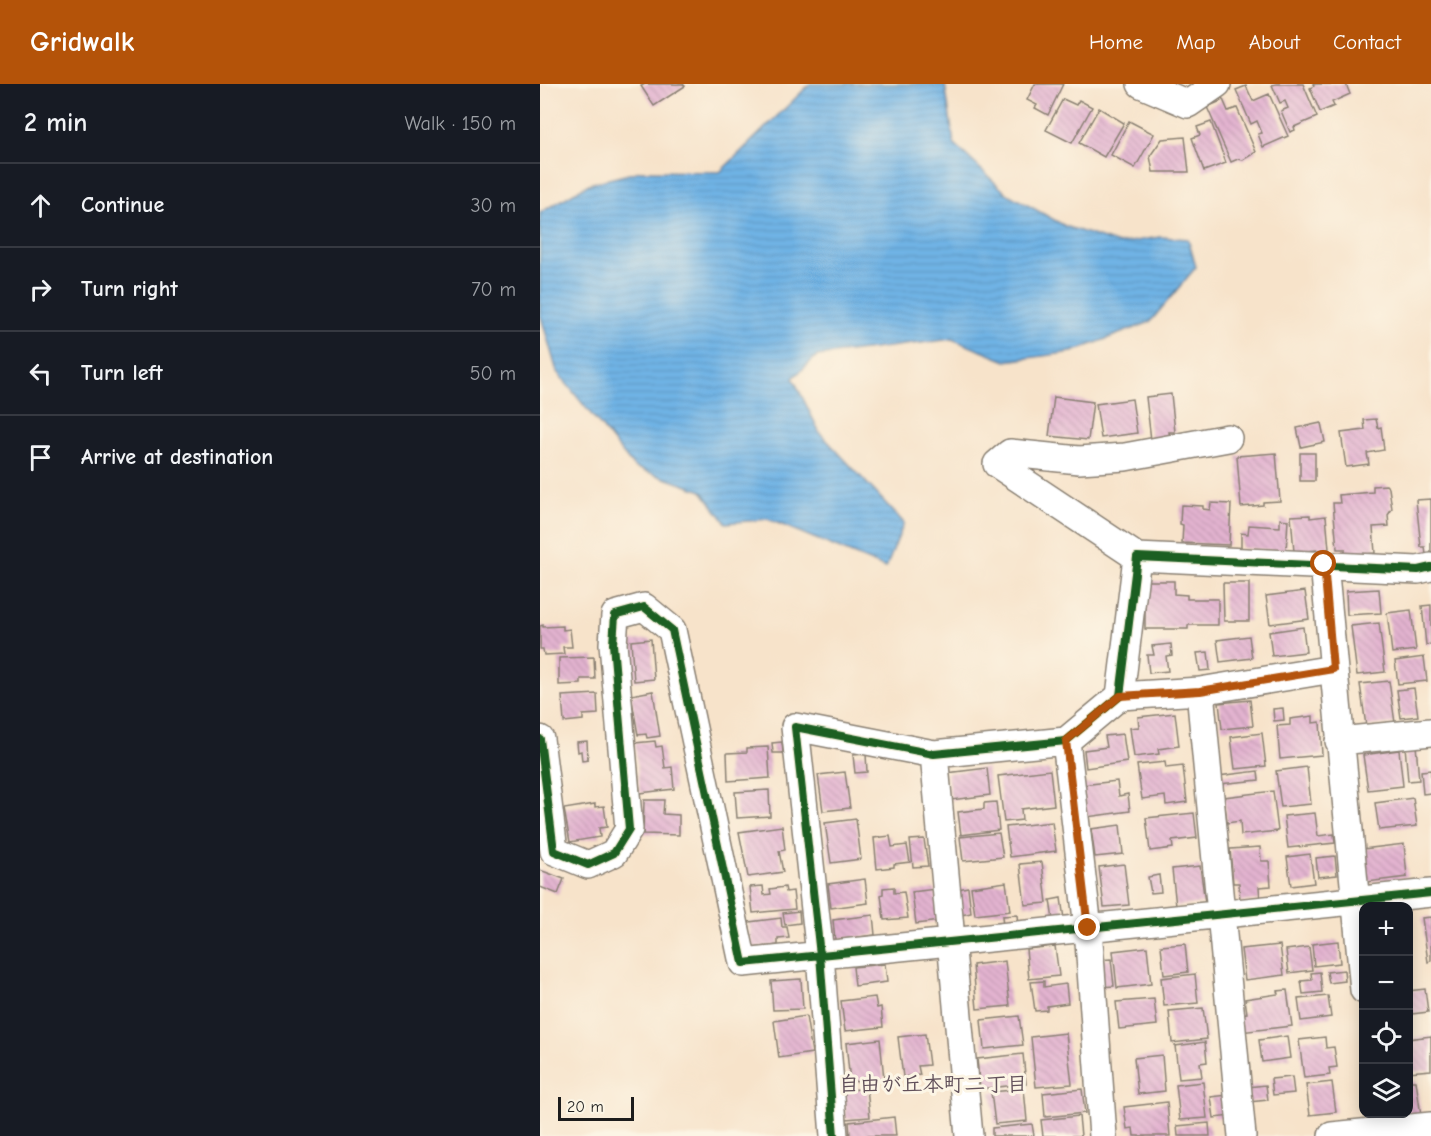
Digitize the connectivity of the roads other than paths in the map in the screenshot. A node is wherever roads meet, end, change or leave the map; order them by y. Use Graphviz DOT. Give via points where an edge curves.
graph roads {
  1 [pos="1141,84"];
  2 [pos="1217,84"];
  3 [pos="1228,438"];
  4 [pos="1137,557"];
  5 [pos="1324,564"];
  6 [pos="1431,567"];
  7 [pos="1333,669"];
  8 [pos="1200,691"];
  9 [pos="1120,696"];
  10 [pos="1431,732"];
  11 [pos="540,739"];
  12 [pos="1066,741"];
  13 [pos="1339,741"];
  14 [pos="934,754"];
  15 [pos="1431,893"];
  16 [pos="1354,901"];
  17 [pos="1222,915"];
  18 [pos="1088,928"];
  19 [pos="950,942"];
  20 [pos="820,955"];
  21 [pos="1360,956"];
  22 [pos="1431,1126"];
  23 [pos="1378,1127"];
  24 [pos="834,1136"];
  25 [pos="969,1136"];
  26 [pos="1103,1136"];
  27 [pos="1242,1136"];
  28 [pos="1332,1136"];
  1 -- 2 [label="street" via="1188,104"];
  3 -- 4 [label="street" via="1125,457 1079,460 1010,453 996,464"];
  4 -- 5 [label="street"];
  4 -- 9 [label="street"];
  5 -- 6 [label="street" via="1418,570"];
  5 -- 7 [label="street"];
  7 -- 8 [label="street"];
  7 -- 13 [label="street"];
  8 -- 9 [label="street"];
  8 -- 17 [label="street"];
  9 -- 12 [label="street"];
  10 -- 13 [label="street"];
  11 -- 20 [label="street" via="554,851 588,865 614,854 628,829 613,644 615,615 644,608 672,630 743,963"];
  12 -- 14 [label="street"];
  12 -- 18 [label="street"];
  13 -- 16 [label="street"];
  14 -- 19 [label="street"];
  14 -- 20 [label="street" via="795,727"];
  15 -- 16 [label="street"];
  16 -- 17 [label="street"];
  16 -- 21 [label="street"];
  17 -- 18 [label="street"];
  17 -- 27 [label="street"];
  18 -- 19 [label="street"];
  18 -- 26 [label="street"];
  19 -- 20 [label="street"];
  19 -- 25 [label="street"];
  20 -- 24 [label="street"];
  22 -- 23 [label="street"];
  23 -- 28 [label="street"];
}
